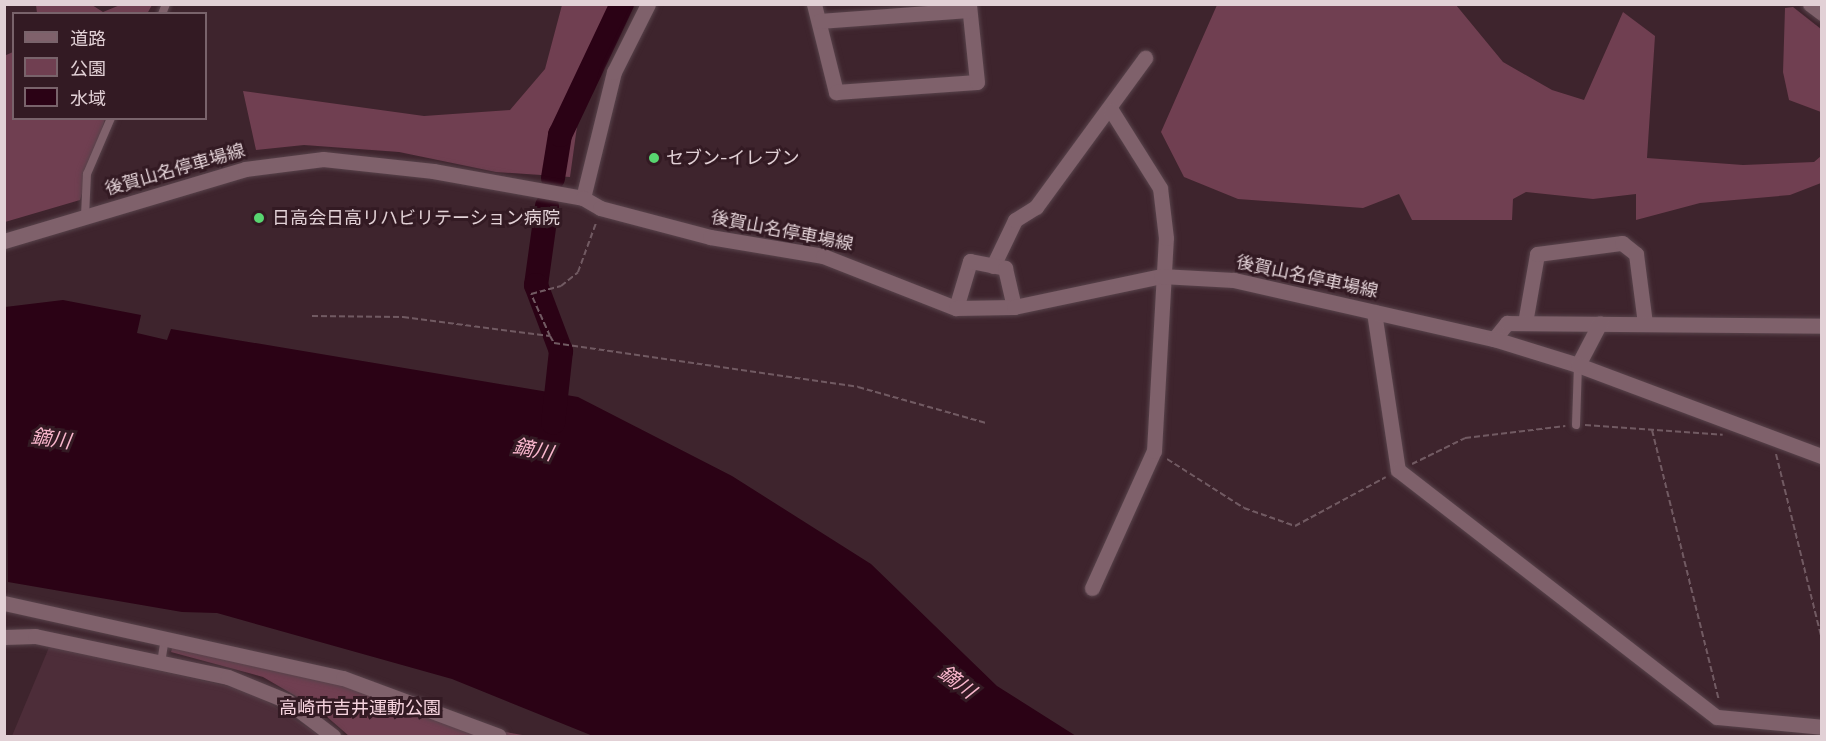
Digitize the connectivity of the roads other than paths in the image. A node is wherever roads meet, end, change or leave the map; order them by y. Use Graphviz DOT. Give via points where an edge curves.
graph roads {
  1 [pos="648,4"];
  2 [pos="814,4"];
  3 [pos="1810,4"];
  4 [pos="969,7"];
  5 [pos="1821,13"];
  6 [pos="819,21"];
  7 [pos="1145,58"];
  8 [pos="1111,110"];
  9 [pos="110,120"];
  10 [pos="583,198"];
  11 [pos="85,216"];
  12 [pos="4,241"];
  13 [pos="993,266"];
  14 [pos="1161,276"];
  15 [pos="1014,307"];
  16 [pos="956,308"];
  17 [pos="1374,312"];
  18 [pos="1526,323"];
  19 [pos="1600,323"];
  20 [pos="1645,323"];
  21 [pos="1821,326"];
  22 [pos="1494,339"];
  23 [pos="1578,365"];
  24 [pos="1576,425"];
  25 [pos="1821,456"];
  26 [pos="1092,588"];
  27 [pos="4,603"];
  28 [pos="4,637"];
  29 [pos="165,638"];
  30 [pos="161,663"];
  31 [pos="1821,728"];
  32 [pos="333,736"];
  33 [pos="499,736"];
  1 -- 10 [label="street" via="614,72"];
  2 -- 6 [label="street"];
  3 -- 5 [label="street"];
  4 -- 6 [label="street"];
  4 -- 6 [label="street" via="977,82 836,92"];
  7 -- 8 [label="street"];
  8 -- 13 [label="street" via="1060,167 1036,207 1015,220"];
  8 -- 14 [label="street" via="1160,188 1166,238"];
  9 -- 11 [label="lane" via="87,174"];
  10 -- 11 [label="street, 後賀山名停車場線" via="433,171 323,159 245,169"];
  10 -- 16 [label="street, 後賀山名停車場線" via="600,208 710,237 823,256"];
  11 -- 12 [label="street, 後賀山名停車場線"];
  13 -- 15 [label="street" via="1005,268"];
  13 -- 16 [label="street" via="970,261"];
  14 -- 15 [label="street, 後賀山名停車場線"];
  14 -- 17 [label="street, 後賀山名停車場線" via="1234,280"];
  14 -- 26 [label="street" via="1154,451"];
  15 -- 16 [label="street, 後賀山名停車場線"];
  17 -- 22 [label="street, 後賀山名停車場線"];
  17 -- 31 [label="street" via="1398,470 1723,717"];
  18 -- 19 [label="street"];
  18 -- 20 [label="street" via="1537,254 1622,243 1636,254"];
  18 -- 22 [label="street" via="1499,328"];
  19 -- 20 [label="street"];
  19 -- 23 [label="street"];
  20 -- 21 [label="street"];
  22 -- 23 [label="street, 後賀山名停車場線"];
  23 -- 24 [label="lane"];
  23 -- 25 [label="street, 後賀山名停車場線" via="1771,446"];
  27 -- 29 [label="street"];
  28 -- 30 [label="street" via="35,636"];
  29 -- 30 [label="lane"];
  29 -- 33 [label="street" via="343,678"];
  30 -- 32 [label="street" via="259,687"];
}
